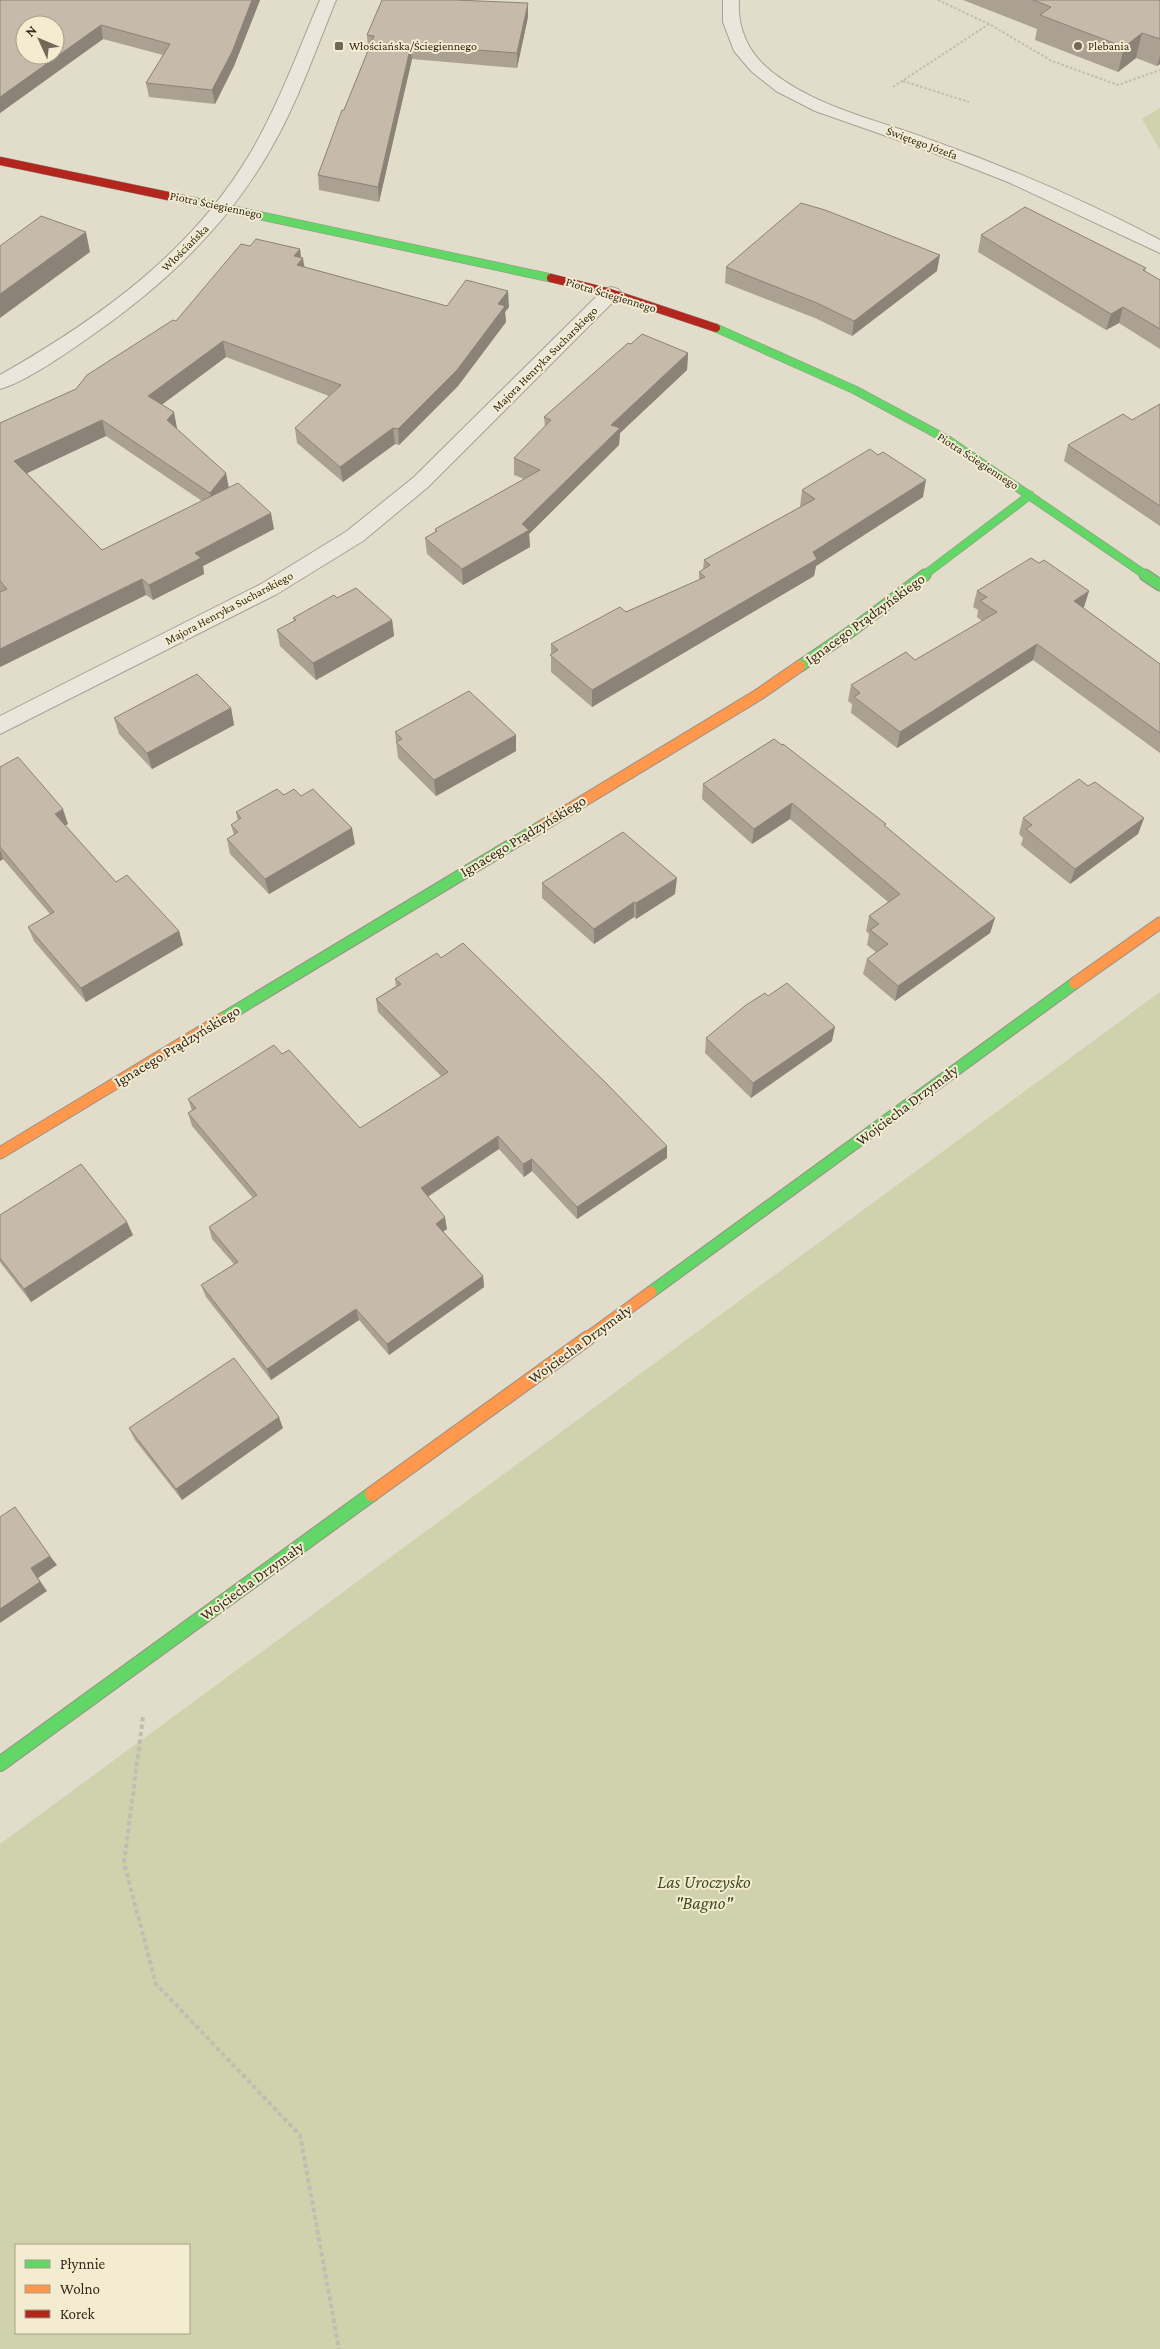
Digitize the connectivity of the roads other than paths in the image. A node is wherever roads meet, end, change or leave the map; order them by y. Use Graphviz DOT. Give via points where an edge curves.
graph roads {
  1 [pos="328,0"];
  2 [pos="731,0"];
  3 [pos="0,161"];
  4 [pos="225,207"];
  5 [pos="1160,247"];
  6 [pos="611,293"];
  7 [pos="0,383"];
  8 [pos="1030,495"];
  9 [pos="1160,586"];
  10 [pos="0,726"];
  11 [pos="1160,923"];
  12 [pos="0,1153"];
  13 [pos="0,1764"];
  1 -- 4 [label="street, Włościańska" via="268,138"];
  2 -- 5 [label="street, Świętego Józefa" via="732,33 742,52 766,75 795,93 826,109 1058,196"];
  3 -- 4 [label="street, Piotra Ściegiennego"];
  4 -- 6 [label="street, Piotra Ściegiennego" via="521,270"];
  4 -- 7 [label="street, Włościańska" via="173,262 110,314"];
  6 -- 8 [label="street, Piotra Ściegiennego" via="724,331 855,390 948,440"];
  6 -- 10 [label="street, Majora Henryka Sucharskiego" via="421,482 355,536 269,589"];
  8 -- 9 [label="street, Piotra Ściegiennego"];
  8 -- 12 [label="street, Ignacego Prądzyńskiego" via="850,632 758,695"];
  11 -- 13 [label="street, Wojciecha Drzymały"];
}
